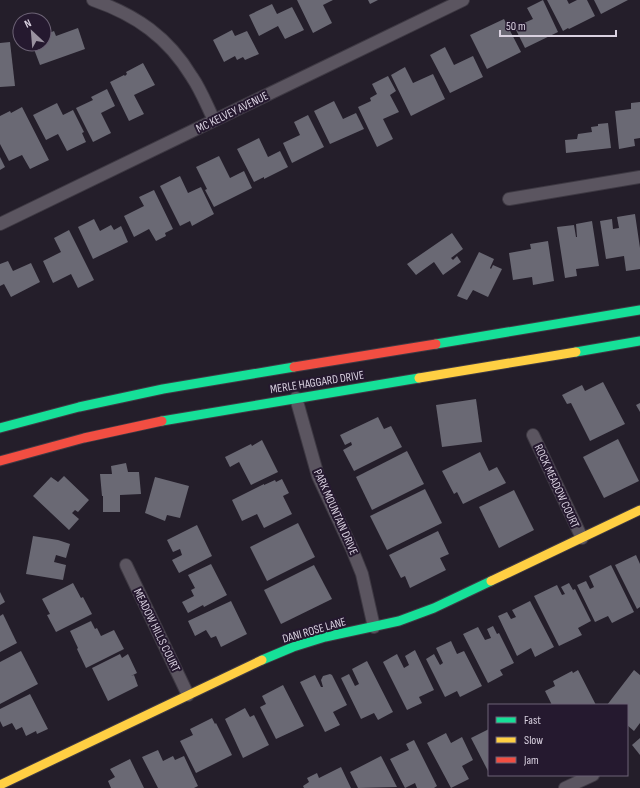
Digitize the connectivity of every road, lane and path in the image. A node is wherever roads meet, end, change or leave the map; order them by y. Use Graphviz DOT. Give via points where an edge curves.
graph roads {
  1 [pos="93,0"];
  2 [pos="463,0"];
  3 [pos="214,120"];
  4 [pos="640,177"];
  5 [pos="508,199"];
  6 [pos="0,224"];
  7 [pos="640,310"];
  8 [pos="640,341"];
  9 [pos="296,398"];
  10 [pos="0,428"];
  11 [pos="533,435"];
  12 [pos="0,461"];
  13 [pos="640,510"];
  14 [pos="582,538"];
  15 [pos="126,565"];
  16 [pos="374,627"];
  17 [pos="188,695"];
  18 [pos="591,776"];
  19 [pos="0,785"];
  20 [pos="565,788"];
  1 -- 3 [label="street" via="132,17 159,36 178,55 193,77"];
  2 -- 3 [label="street, MC KELVEY AVENUE"];
  3 -- 6 [label="street, MC KELVEY AVENUE"];
  4 -- 5 [label="street"];
  7 -- 10 [label="main road, MERLE HAGGARD DRIVE" via="163,389 78,407"];
  8 -- 9 [label="main road, MERLE HAGGARD DRIVE"];
  9 -- 12 [label="main road, MERLE HAGGARD DRIVE" via="109,431"];
  9 -- 16 [label="street, PARK MOUNTAIN DRIVE" via="318,476 362,574"];
  11 -- 14 [label="street, ROCK MEADOW COURT"];
  13 -- 14 [label="main road, DANI ROSE LANE"];
  14 -- 16 [label="main road, DANI ROSE LANE" via="434,608"];
  15 -- 17 [label="street, MEADOW HILLS COURT"];
  16 -- 17 [label="main road, DANI ROSE LANE" via="293,647"];
  17 -- 19 [label="main road, DANI ROSE LANE"];
  18 -- 20 [label="street"];
}
